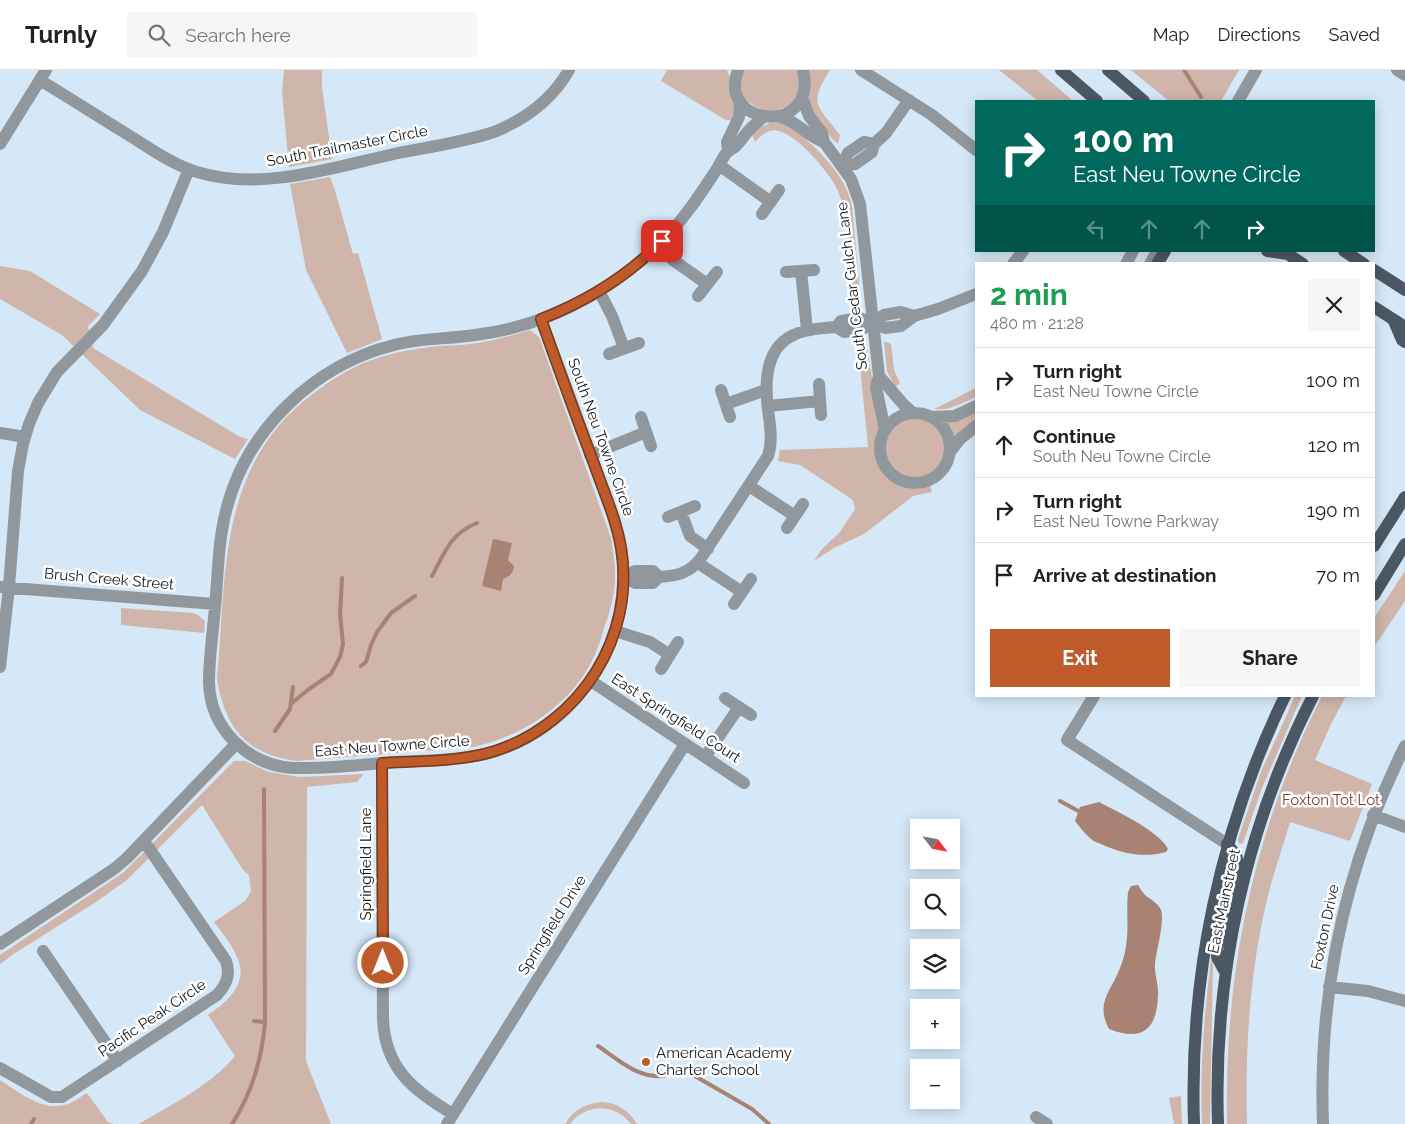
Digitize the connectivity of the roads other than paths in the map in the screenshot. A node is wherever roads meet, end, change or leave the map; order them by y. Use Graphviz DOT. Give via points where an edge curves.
graph roads {
  1 [pos="569,70"];
  2 [pos="803,70"];
  3 [pos="861,70"];
  4 [pos="1061,70"];
  5 [pos="1108,70"];
  6 [pos="1256,70"];
  7 [pos="1397,70"];
  8 [pos="735,72"];
  9 [pos="43,75"];
  10 [pos="1405,75"];
  11 [pos="802,98"];
  12 [pos="909,100"];
  13 [pos="1096,100"];
  14 [pos="1143,100"];
  15 [pos="1239,100"];
  16 [pos="740,101"];
  17 [pos="763,117"];
  18 [pos="779,117"];
  19 [pos="824,142"];
  20 [pos="0,144"];
  21 [pos="975,149"];
  22 [pos="728,152"];
  23 [pos="719,166"];
  24 [pos="842,166"];
  25 [pos="189,169"];
  26 [pos="779,190"];
  27 [pos="771,202"];
  28 [pos="762,214"];
  29 [pos="658,246"];
  30 [pos="1022,252"];
  31 [pos="1346,252"];
  32 [pos="1285,253"];
  33 [pos="1015,262"];
  34 [pos="1300,262"];
  35 [pos="1361,262"];
  36 [pos="1375,271"];
  37 [pos="717,272"];
  38 [pos="786,272"];
  39 [pos="1399,283"];
  40 [pos="708,284"];
  41 [pos="1405,290"];
  42 [pos="599,291"];
  43 [pos="975,294"];
  44 [pos="698,296"];
  45 [pos="1375,308"];
  46 [pos="541,319"];
  47 [pos="1393,319"];
  48 [pos="872,322"];
  49 [pos="1405,327"];
  50 [pos="807,330"];
  51 [pos="1405,342"];
  52 [pos="639,343"];
  53 [pos="624,348"];
  54 [pos="609,354"];
  55 [pos="879,376"];
  56 [pos="819,384"];
  57 [pos="721,390"];
  58 [pos="766,390"];
  59 [pos="820,401"];
  60 [pos="726,404"];
  61 [pos="768,406"];
  62 [pos="975,406"];
  63 [pos="913,413"];
  64 [pos="821,415"];
  65 [pos="641,417"];
  66 [pos="730,417"];
  67 [pos="931,417"];
  68 [pos="975,427"];
  69 [pos="885,430"];
  70 [pos="646,432"];
  71 [pos="0,433"];
  72 [pos="25,437"];
  73 [pos="651,446"];
  74 [pos="950,452"];
  75 [pos="590,454"];
  76 [pos="749,486"];
  77 [pos="1405,497"];
  78 [pos="803,504"];
  79 [pos="695,506"];
  80 [pos="682,512"];
  81 [pos="795,516"];
  82 [pos="668,517"];
  83 [pos="787,528"];
  84 [pos="1375,544"];
  85 [pos="1405,544"];
  86 [pos="708,549"];
  87 [pos="698,563"];
  88 [pos="624,576"];
  89 [pos="750,579"];
  90 [pos="5,587"];
  91 [pos="742,592"];
  92 [pos="1375,593"];
  93 [pos="215,604"];
  94 [pos="734,604"];
  95 [pos="615,631"];
  96 [pos="678,642"];
  97 [pos="670,655"];
  98 [pos="0,667"];
  99 [pos="661,669"];
  100 [pos="591,681"];
  101 [pos="1093,697"];
  102 [pos="1285,697"];
  103 [pos="1313,697"];
  104 [pos="725,698"];
  105 [pos="739,707"];
  106 [pos="751,715"];
  107 [pos="236,744"];
  108 [pos="685,744"];
  109 [pos="1405,746"];
  110 [pos="705,758"];
  111 [pos="382,763"];
  112 [pos="744,782"];
  113 [pos="1374,815"];
  114 [pos="1405,827"];
  115 [pos="144,841"];
  116 [pos="1227,844"];
  117 [pos="0,944"];
  118 [pos="43,951"];
  119 [pos="1225,972"];
  120 [pos="1329,987"];
  121 [pos="1405,1001"];
  122 [pos="118,1061"];
  123 [pos="0,1068"];
  124 [pos="450,1119"];
  125 [pos="1194,1124"];
  126 [pos="1218,1124"];
  127 [pos="1323,1124"];
  1 -- 25 [label="street, South Trailmaster Circle" via="536,109 512,125 487,135 274,179 228,178"];
  2 -- 11 [label="street" via="805,88"];
  3 -- 12 [label="street"];
  4 -- 13 [label="main road"];
  5 -- 14 [label="main road"];
  6 -- 15 [label="street"];
  7 -- 10 [label="street"];
  8 -- 16 [label="street"];
  9 -- 20 [label="street"];
  9 -- 25 [label="street, South Trailmaster Circle" via="153,150"];
  11 -- 18 [label="street"];
  11 -- 19 [label="street, South Cedar Gulch Lane"];
  12 -- 21 [label="street" via="932,114"];
  12 -- 24 [label="street" via="886,133 874,144 872,152 855,164"];
  16 -- 17 [label="street" via="754,114"];
  16 -- 22 [label="street" via="739,117 727,142"];
  17 -- 18 [label="street"];
  17 -- 22 [label="street"];
  18 -- 19 [label="street, South Cedar Gulch Lane" via="795,122 815,139"];
  19 -- 24 [label="street, South Cedar Gulch Lane"];
  22 -- 23 [label="street"];
  23 -- 27 [label="street"];
  23 -- 29 [label="street" via="693,206"];
  24 -- 48 [label="street, South Cedar Gulch Lane" via="854,184 860,204"];
  25 -- 72 [label="street" via="160,238 142,271 103,325 57,372 38,404"];
  26 -- 27 [label="street"];
  27 -- 28 [label="street"];
  29 -- 40 [label="street"];
  29 -- 42 [label="street" via="623,276"];
  30 -- 33 [label="street"];
  31 -- 35 [label="main road"];
  32 -- 34 [label="main road"];
  36 -- 39 [label="main road"];
  37 -- 40 [label="street"];
  38 -- 50 [label="street" via="808,270"];
  39 -- 41 [label="main road"];
  40 -- 44 [label="street"];
  42 -- 46 [label="street"];
  42 -- 53 [label="street"];
  43 -- 48 [label="street" via="914,316 900,326 885,328"];
  45 -- 47 [label="main road"];
  46 -- 75 [label="street, South Neu Towne Circle"];
  46 -- 93 [label="street" via="484,334 414,341 383,348 342,365 313,382 292,400 253,447 231,493 222,525"];
  47 -- 49 [label="main road"];
  47 -- 51 [label="main road"];
  48 -- 50 [label="street" via="860,318 841,321 836,326"];
  48 -- 55 [label="street, South Cedar Gulch Lane"];
  50 -- 58 [label="street" via="789,337 776,350 767,371"];
  52 -- 53 [label="street"];
  53 -- 54 [label="street"];
  55 -- 63 [label="street, South Cedar Gulch Lane"];
  55 -- 69 [label="street, South Cedar Gulch Lane" via="876,387"];
  56 -- 59 [label="street"];
  57 -- 60 [label="street"];
  58 -- 60 [label="street"];
  58 -- 61 [label="street"];
  59 -- 61 [label="street"];
  59 -- 64 [label="street"];
  60 -- 66 [label="street"];
  61 -- 76 [label="street" via="770,450"];
  62 -- 67 [label="street" via="955,416"];
  63 -- 67 [label="street"];
  63 -- 69 [label="street" via="897,418"];
  65 -- 70 [label="street"];
  67 -- 74 [label="street" via="946,432"];
  68 -- 74 [label="street"];
  69 -- 74 [label="street" via="880,445 882,460 890,473 902,481 917,483 932,479 944,468"];
  70 -- 73 [label="street"];
  70 -- 75 [label="street"];
  71 -- 72 [label="street"];
  72 -- 90 [label="street"];
  75 -- 88 [label="street, South Neu Towne Circle" via="616,526"];
  76 -- 81 [label="street"];
  76 -- 86 [label="street"];
  77 -- 84 [label="main road"];
  78 -- 81 [label="street"];
  79 -- 80 [label="street"];
  80 -- 82 [label="street"];
  80 -- 86 [label="street" via="690,536"];
  81 -- 83 [label="street"];
  85 -- 92 [label="main road"];
  86 -- 87 [label="street"];
  87 -- 88 [label="street" via="679,575 659,577 653,583 635,584"];
  87 -- 91 [label="street"];
  88 -- 95 [label="street, South Neu Towne Circle"];
  89 -- 91 [label="street"];
  90 -- 93 [label="street, Brush Creek Street"];
  90 -- 98 [label="street"];
  91 -- 94 [label="street"];
  93 -- 107 [label="street" via="211,696 221,724"];
  95 -- 97 [label="street" via="650,642"];
  95 -- 100 [label="street, South Neu Towne Circle"];
  96 -- 97 [label="street"];
  97 -- 99 [label="street"];
  100 -- 108 [label="street, East Springfield Court"];
  100 -- 111 [label="street, East Neu Towne Circle" via="558,716 504,748 466,758"];
  101 -- 116 [label="street" via="1067,740"];
  102 -- 116 [label="main road, East Mainstreet" via="1251,773"];
  103 -- 119 [label="main road, East Mainstreet" via="1276,777 1257,831 1238,903"];
  104 -- 105 [label="street"];
  105 -- 106 [label="street"];
  105 -- 110 [label="street"];
  107 -- 111 [label="street, East Neu Towne Circle" via="268,763 286,768"];
  107 -- 115 [label="street"];
  108 -- 110 [label="street, East Springfield Court"];
  108 -- 124 [label="street, Springfield Drive"];
  109 -- 113 [label="street, Foxton Drive"];
  110 -- 112 [label="street, East Springfield Court"];
  111 -- 124 [label="street, Springfield Lane" via="383,1020 386,1042 392,1059 406,1080"];
  113 -- 114 [label="street"];
  113 -- 120 [label="street, Foxton Drive" via="1346,899"];
  115 -- 117 [label="street" via="114,869"];
  115 -- 122 [label="street, Pacific Peak Circle" via="226,961 228,974 225,986 217,995"];
  116 -- 119 [label="main road" via="1237,859 1217,949 1217,957"];
  116 -- 125 [label="main road, East Mainstreet" via="1214,895 1201,972 1194,1052"];
  118 -- 122 [label="street"];
  119 -- 126 [label="main road, East Mainstreet" via="1218,1050"];
  120 -- 121 [label="street"];
  120 -- 127 [label="street, Foxton Drive" via="1322,1068"];
  122 -- 123 [label="street, Pacific Peak Circle" via="68,1094 56,1098"];
}
